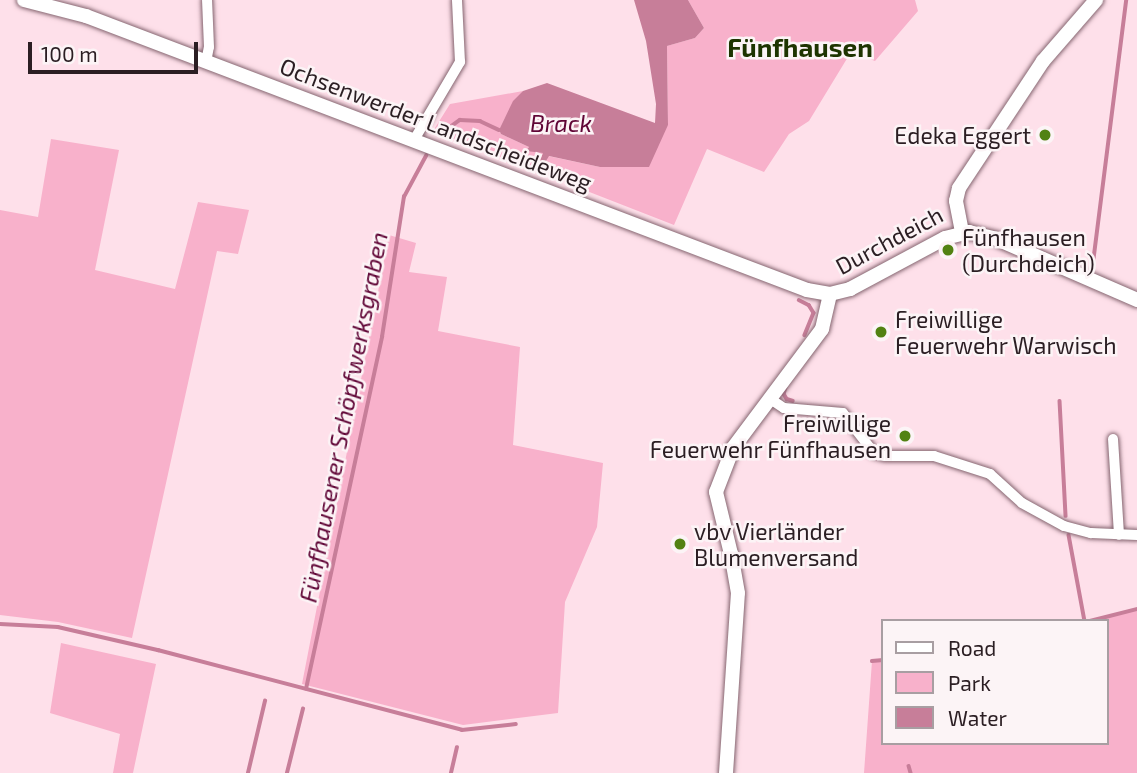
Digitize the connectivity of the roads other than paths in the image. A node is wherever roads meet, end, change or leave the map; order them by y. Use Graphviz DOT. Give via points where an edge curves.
graph roads {
  1 [pos="24,0"];
  2 [pos="207,0"];
  3 [pos="457,0"];
  4 [pos="1096,0"];
  5 [pos="65,4"];
  6 [pos="206,62"];
  7 [pos="414,140"];
  8 [pos="961,232"];
  9 [pos="830,294"];
  10 [pos="1137,300"];
  11 [pos="769,398"];
  12 [pos="1113,439"];
  13 [pos="1137,534"];
  14 [pos="1119,535"];
  15 [pos="726,773"];
  1 -- 5 [label="street, Ochsenwerder Landscheideweg"];
  2 -- 6 [label="street"];
  3 -- 7 [label="street" via="460,62"];
  4 -- 8 [label="street, Durchdeich" via="1043,61 959,188 956,201"];
  5 -- 6 [label="street, Ochsenwerder Landscheideweg"];
  6 -- 7 [label="street, Ochsenwerder Landscheideweg"];
  7 -- 9 [label="street, Ochsenwerder Landscheideweg" via="807,290"];
  8 -- 9 [label="street, Durchdeich" via="872,280"];
  8 -- 10 [label="street" via="985,234"];
  9 -- 11 [label="street, Durchdeich" via="822,329"];
  11 -- 14 [label="street" via="784,408 844,413 874,453 934,456 972,467 990,474 1022,503 1064,526"];
  11 -- 15 [label="street, Durchdeich" via="733,448 716,492 737,593"];
  12 -- 14 [label="street"];
  13 -- 14 [label="street"];
}
